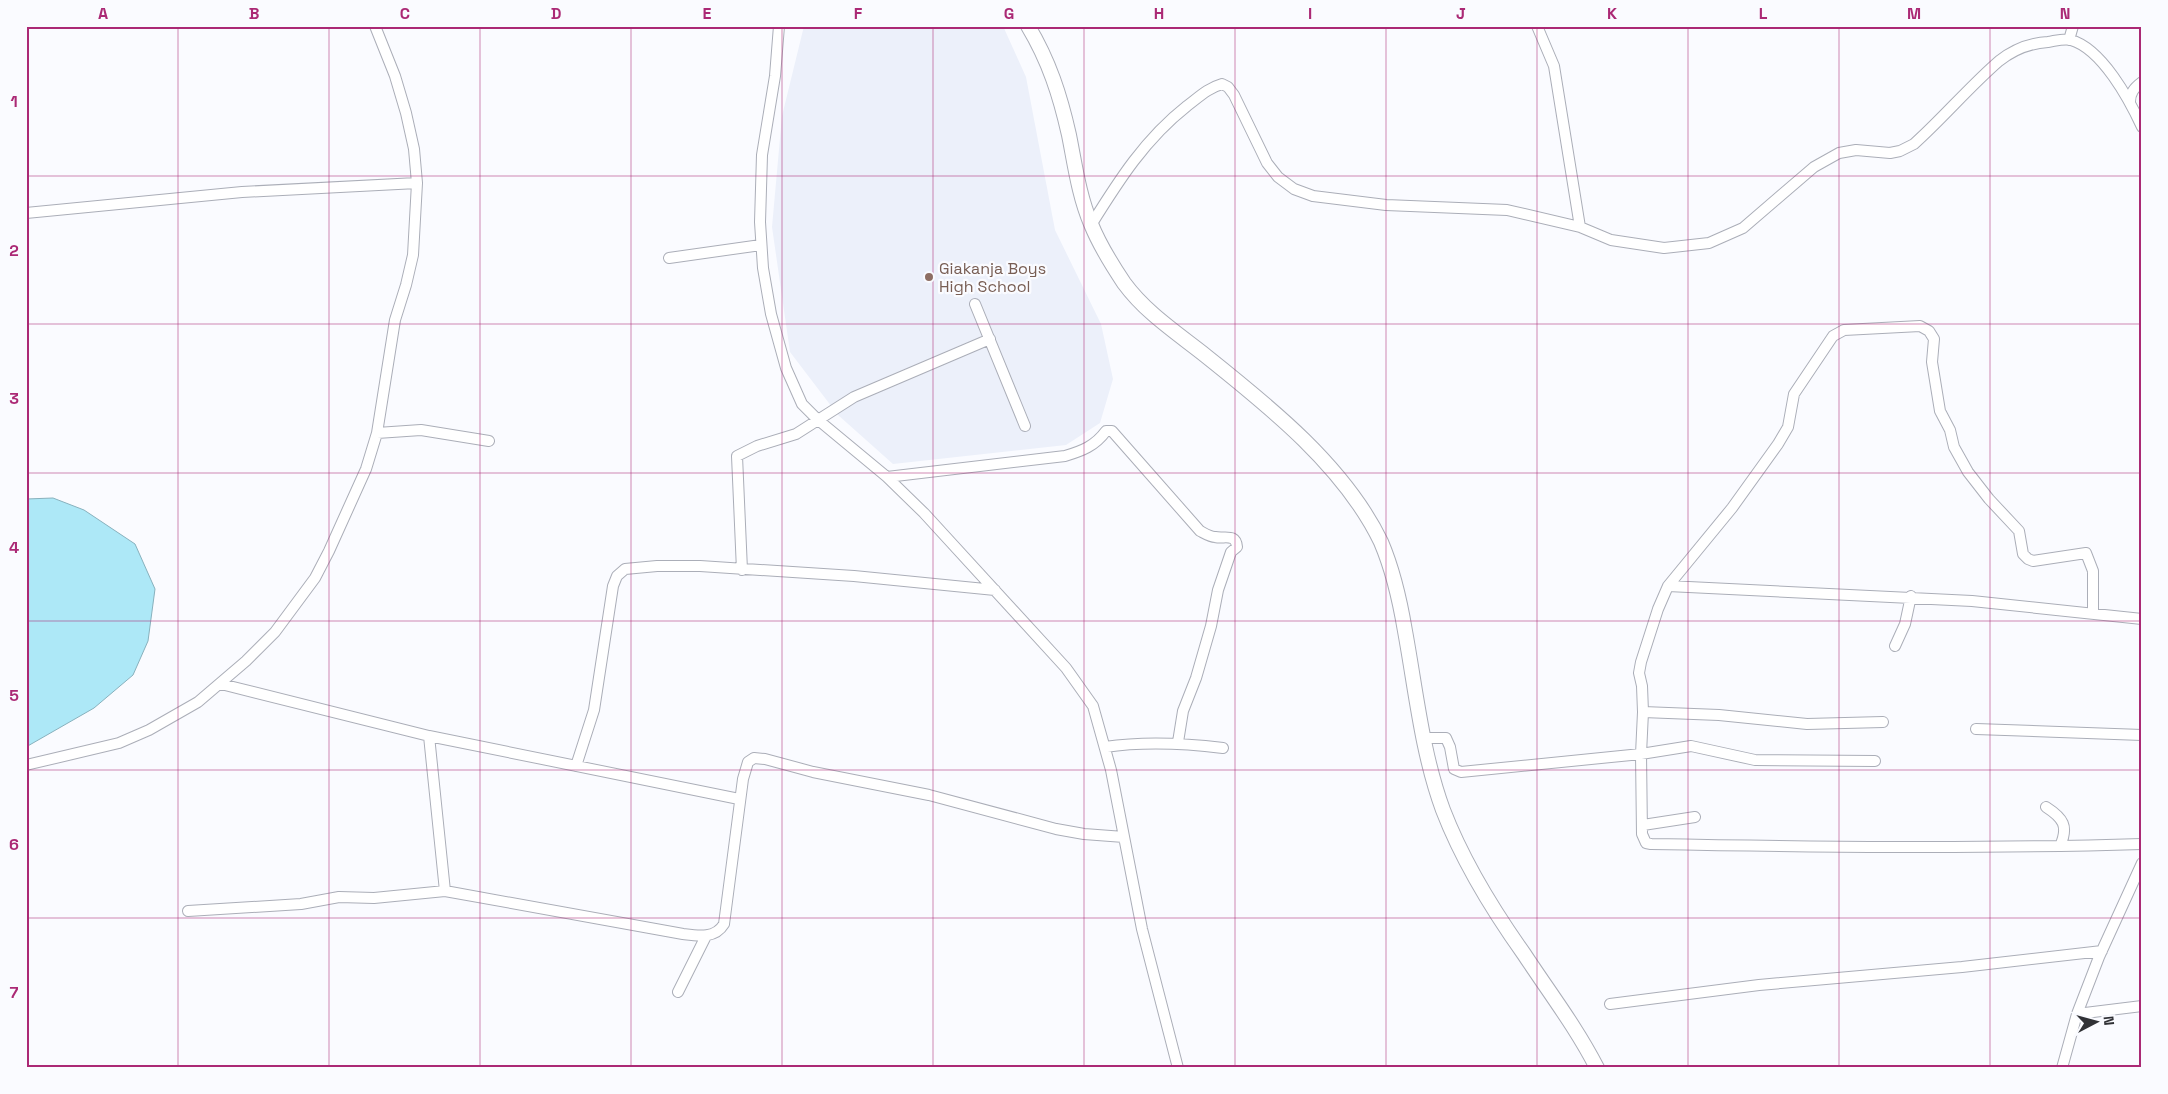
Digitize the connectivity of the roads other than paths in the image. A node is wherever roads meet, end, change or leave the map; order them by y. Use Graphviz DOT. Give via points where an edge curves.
graph roads {
  1 [pos="374,26"];
  2 [pos="779,26"];
  3 [pos="1028,26"];
  4 [pos="1537,26"];
  5 [pos="2074,26"];
  6 [pos="2069,40"];
  7 [pos="2142,82"];
  8 [pos="2130,102"];
  9 [pos="2142,127"];
  10 [pos="417,183"];
  11 [pos="26,213"];
  12 [pos="1091,225"];
  13 [pos="1580,227"];
  14 [pos="761,245"];
  15 [pos="669,258"];
  16 [pos="976,304"];
  17 [pos="990,339"];
  18 [pos="817,419"];
  19 [pos="1024,426"];
  20 [pos="377,434"];
  21 [pos="489,441"];
  22 [pos="887,477"];
  23 [pos="742,570"];
  24 [pos="1668,586"];
  25 [pos="995,590"];
  26 [pos="1912,596"];
  27 [pos="2093,614"];
  28 [pos="2142,619"];
  29 [pos="1895,646"];
  30 [pos="221,684"];
  31 [pos="1643,712"];
  32 [pos="1884,722"];
  33 [pos="1976,729"];
  34 [pos="2142,735"];
  35 [pos="429,736"];
  36 [pos="1423,738"];
  37 [pos="1178,742"];
  38 [pos="1105,747"];
  39 [pos="1223,748"];
  40 [pos="1641,754"];
  41 [pos="1875,761"];
  42 [pos="26,765"];
  43 [pos="576,766"];
  44 [pos="739,799"];
  45 [pos="2046,807"];
  46 [pos="1695,817"];
  47 [pos="1643,825"];
  48 [pos="1124,837"];
  49 [pos="2142,844"];
  50 [pos="2060,846"];
  51 [pos="2142,863"];
  52 [pos="446,891"];
  53 [pos="188,911"];
  54 [pos="706,936"];
  55 [pos="2102,951"];
  56 [pos="678,992"];
  57 [pos="1610,1004"];
  58 [pos="2142,1006"];
  59 [pos="2077,1014"];
  60 [pos="1178,1068"];
  61 [pos="1597,1068"];
  62 [pos="2062,1068"];
  1 -- 10 [label="street" via="406,113"];
  2 -- 14 [label="street" via="759,190"];
  3 -- 12 [label="main road" via="1052,71 1078,186"];
  4 -- 13 [label="street" via="1554,66"];
  5 -- 6 [label="street"];
  6 -- 8 [label="street" via="2084,45 2100,60"];
  6 -- 13 [label="street" via="2039,42 2019,49 2000,60 1914,144 1890,153 1856,150 1838,153 1814,167 1743,228 1709,242 1664,248 1642,246 1611,240"];
  7 -- 8 [label="street" via="2133,90"];
  8 -- 9 [label="street"];
  10 -- 11 [label="street" via="242,192"];
  10 -- 20 [label="street" via="413,255 395,320"];
  12 -- 13 [label="street" via="1127,167 1147,142 1210,88 1222,84 1234,95 1268,163 1278,177 1294,189 1313,196 1386,205 1507,210"];
  12 -- 36 [label="main road" via="1122,280 1139,302 1262,402 1348,489 1381,542 1401,608"];
  14 -- 15 [label="street"];
  14 -- 18 [label="street" via="771,314 780,349 802,404"];
  16 -- 17 [label="street"];
  17 -- 18 [label="street" via="854,397"];
  17 -- 19 [label="street"];
  18 -- 22 [label="street"];
  18 -- 23 [label="street" via="796,434 736,456"];
  20 -- 21 [label="street" via="421,430"];
  20 -- 30 [label="street" via="366,469 315,578 275,632"];
  22 -- 25 [label="street"];
  22 -- 37 [label="street" via="1065,456 1082,451 1097,443 1106,431 1112,431 1200,530 1214,537 1235,540 1237,548 1232,552 1218,590 1196,678 1183,711"];
  23 -- 25 [label="street" via="854,576"];
  23 -- 43 [label="street" via="639,566 620,571 613,586 594,710"];
  24 -- 26 [label="street"];
  24 -- 27 [label="street" via="1732,508 1778,444 1788,427 1794,394 1833,336 1844,330 1920,326 1934,339 1932,362 1940,411 1961,461 1989,499 2019,531 2023,554 2028,559 2033,561 2086,553 2093,570"];
  24 -- 31 [label="street" via="1640,662"];
  25 -- 38 [label="street" via="1079,684 1092,706"];
  26 -- 27 [label="street"];
  26 -- 29 [label="street"];
  27 -- 28 [label="street"];
  30 -- 35 [label="street"];
  30 -- 42 [label="street" via="198,702 126,740"];
  31 -- 32 [label="street" via="1719,715 1807,724"];
  31 -- 40 [label="street"];
  33 -- 34 [label="street"];
  35 -- 43 [label="street"];
  35 -- 52 [label="street"];
  36 -- 40 [label="street" via="1446,738 1454,769 1461,772"];
  36 -- 61 [label="main road" via="1435,784 1462,856 1577,1031"];
  37 -- 38 [label="street"];
  37 -- 39 [label="street"];
  38 -- 48 [label="street"];
  40 -- 41 [label="street" via="1691,746 1755,760"];
  40 -- 47 [label="street"];
  43 -- 44 [label="street"];
  44 -- 48 [label="street" via="748,762 758,758 929,795 1056,829"];
  44 -- 54 [label="street" via="724,924 717,932"];
  45 -- 50 [label="street" via="2063,821 2064,839"];
  46 -- 47 [label="street"];
  47 -- 50 [label="street" via="1644,839 1651,844 1836,848"];
  48 -- 60 [label="street" via="1142,929"];
  49 -- 50 [label="street"];
  51 -- 55 [label="street"];
  52 -- 53 [label="street"];
  52 -- 54 [label="street"];
  54 -- 56 [label="street"];
  55 -- 57 [label="street" via="1759,985"];
  55 -- 59 [label="street"];
  58 -- 59 [label="street"];
  59 -- 62 [label="street"];
}
